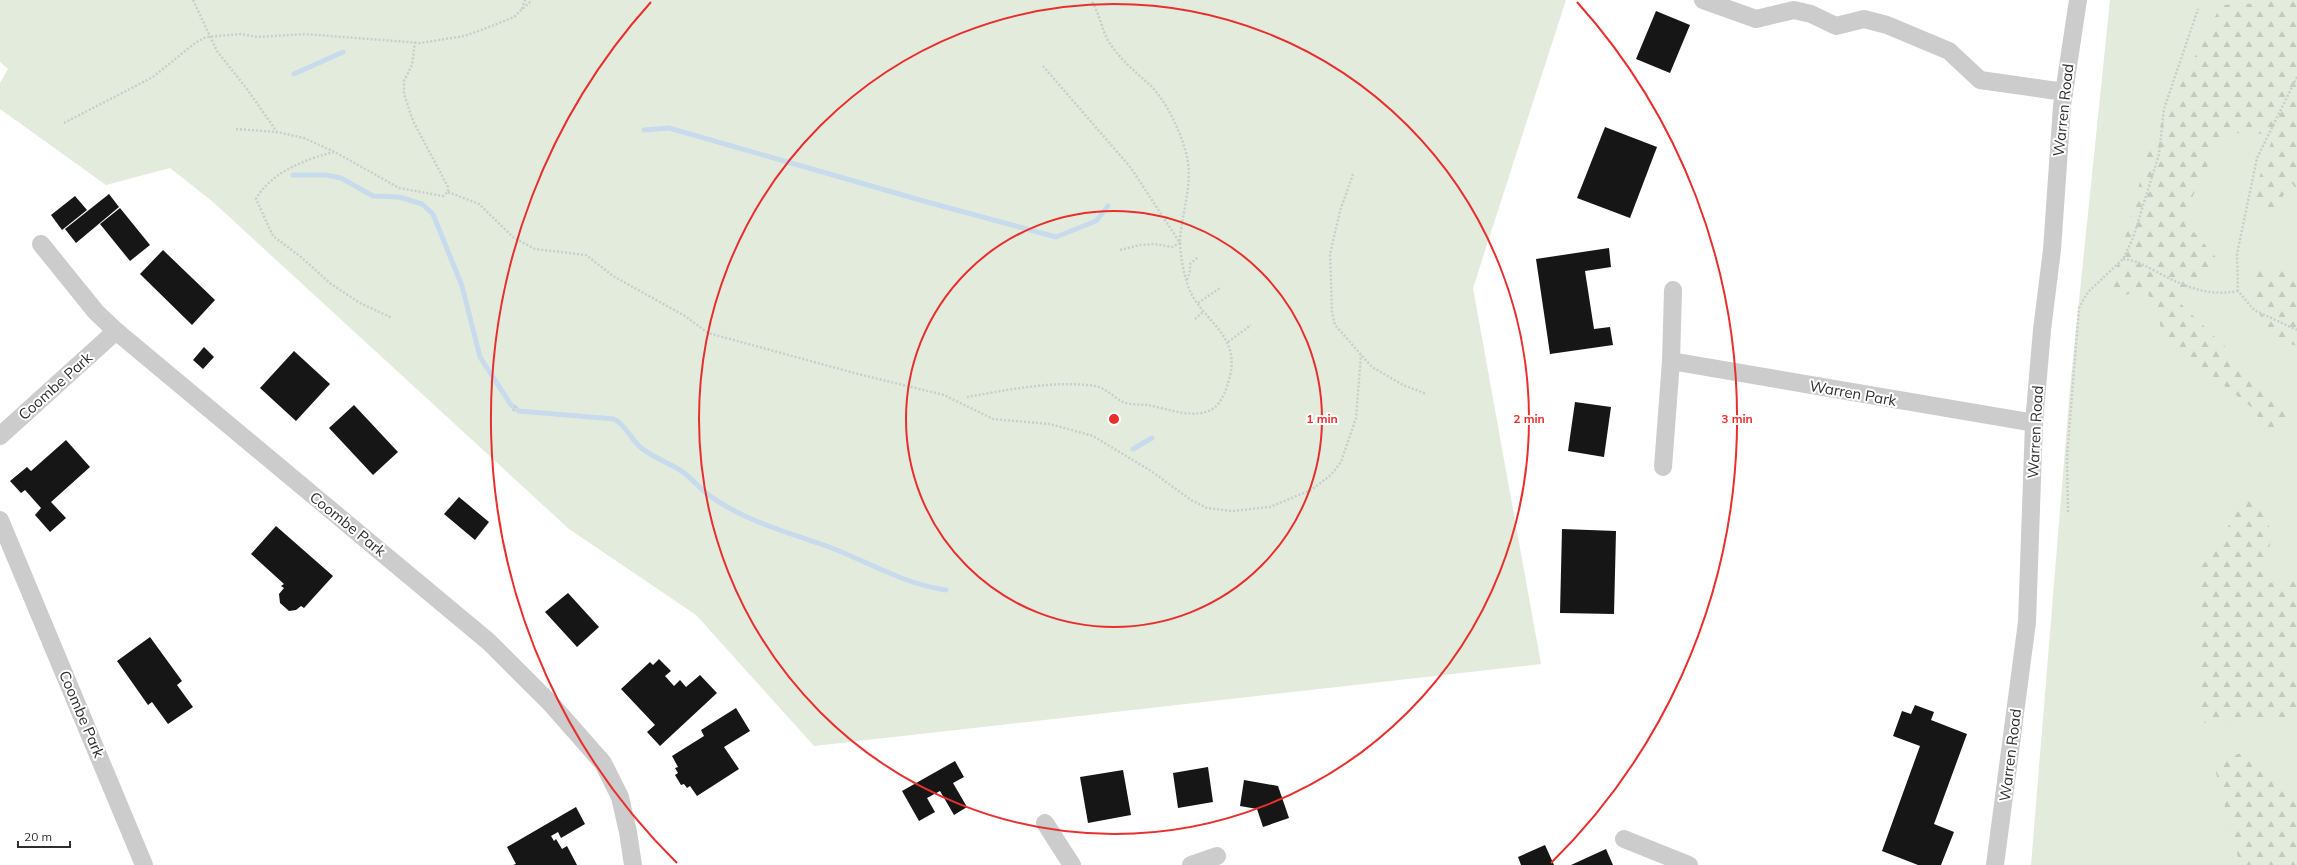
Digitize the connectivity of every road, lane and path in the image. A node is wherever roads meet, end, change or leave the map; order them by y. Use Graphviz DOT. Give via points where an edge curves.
graph roads {
  1 [pos="193,0"];
  2 [pos="525,0"];
  3 [pos="532,0"];
  4 [pos="1090,0"];
  5 [pos="1703,0"];
  6 [pos="2078,0"];
  7 [pos="2198,9"];
  8 [pos="522,10"];
  9 [pos="209,37"];
  10 [pos="415,42"];
  11 [pos="1043,66"];
  12 [pos="2297,77"];
  13 [pos="2064,92"];
  14 [pos="64,123"];
  15 [pos="236,129"];
  16 [pos="277,132"];
  17 [pos="335,152"];
  18 [pos="1353,174"];
  19 [pos="448,192"];
  20 [pos="1180,242"];
  21 [pos="41,244"];
  22 [pos="1120,250"];
  23 [pos="1198,257"];
  24 [pos="2123,259"];
  25 [pos="1186,281"];
  26 [pos="1220,288"];
  27 [pos="1673,290"];
  28 [pos="2238,291"];
  29 [pos="1198,303"];
  30 [pos="1204,311"];
  31 [pos="392,318"];
  32 [pos="1195,319"];
  33 [pos="1250,325"];
  34 [pos="2297,330"];
  35 [pos="116,331"];
  36 [pos="1228,342"];
  37 [pos="1361,355"];
  38 [pos="1671,362"];
  39 [pos="1427,394"];
  40 [pos="967,397"];
  41 [pos="516,406"];
  42 [pos="513,411"];
  43 [pos="2034,423"];
  44 [pos="0,436"];
  45 [pos="1663,467"];
  46 [pos="2068,512"];
  47 [pos="0,520"];
  48 [pos="1046,823"];
  49 [pos="1624,839"];
  50 [pos="1217,856"];
  51 [pos="144,865"];
  52 [pos="633,865"];
  53 [pos="1072,865"];
  54 [pos="1190,865"];
  55 [pos="1689,865"];
  56 [pos="1995,865"];
  1 -- 9 [label="path"];
  2 -- 8 [label="path"];
  3 -- 8 [label="path"];
  4 -- 20 [label="path" via="1100,15 1108,41 1124,62 1165,104 1185,148 1190,166 1189,192"];
  5 -- 13 [label="street" via="1756,19 1794,10 1811,14 1836,26 1864,19 1870,20 1950,51 1980,80"];
  6 -- 13 [label="street, Warren Road"];
  7 -- 24 [label="path" via="2164,109 2159,154 2133,238"];
  8 -- 10 [label="path" via="514,17 464,36"];
  9 -- 10 [label="path" via="305,34"];
  9 -- 14 [label="path" via="195,43 153,77"];
  9 -- 16 [label="path" via="217,51 248,88"];
  10 -- 19 [label="path" via="412,65 404,81 404,94 413,121 448,186"];
  11 -- 20 [label="path" via="1131,168"];
  12 -- 28 [label="path" via="2257,158 2237,254"];
  13 -- 43 [label="street, Warren Road" via="2052,250"];
  15 -- 16 [label="path"];
  16 -- 17 [label="path" via="314,141"];
  17 -- 19 [label="path" via="399,188 443,196"];
  17 -- 31 [label="path" via="275,176 262,187 256,199 272,236 301,257 331,284 360,303"];
  18 -- 37 [label="path" via="1340,211 1330,254 1332,312 1335,325"];
  19 -- 37 [label="path" via="479,204 514,238 535,248 586,255 613,276 685,316 708,333 944,395 993,419 1050,424 1094,436 1207,508 1232,511 1270,507 1311,490 1331,475 1341,462 1356,418"];
  20 -- 22 [label="path" via="1172,247 1155,244"];
  20 -- 25 [label="path"];
  21 -- 35 [label="street" via="96,312"];
  23 -- 25 [label="path" via="1190,264"];
  24 -- 28 [label="path" via="2133,260 2202,292 2224,294"];
  24 -- 46 [label="path" via="2088,292 2079,308 2067,457"];
  25 -- 29 [label="path"];
  26 -- 29 [label="path"];
  27 -- 38 [label="street"];
  28 -- 34 [label="path" via="2254,310"];
  29 -- 30 [label="path"];
  30 -- 32 [label="path"];
  30 -- 36 [label="path"];
  33 -- 36 [label="path"];
  35 -- 44 [label="street, Coombe Park"];
  35 -- 52 [label="street, Coombe Park" via="489,642 552,705 603,763 620,797"];
  36 -- 40 [label="path" via="1231,351 1226,390 1214,408 1202,412 1188,413 1125,403 1095,386 1048,385"];
  37 -- 39 [label="path" via="1383,375"];
  38 -- 43 [label="street, Warren Park"];
  38 -- 45 [label="street"];
  41 -- 42 [label="path"];
  43 -- 56 [label="street, Warren Road" via="2027,622"];
  47 -- 51 [label="street, Coombe Park"];
  48 -- 53 [label="street"];
  49 -- 55 [label="street"];
  50 -- 54 [label="street"];
}
